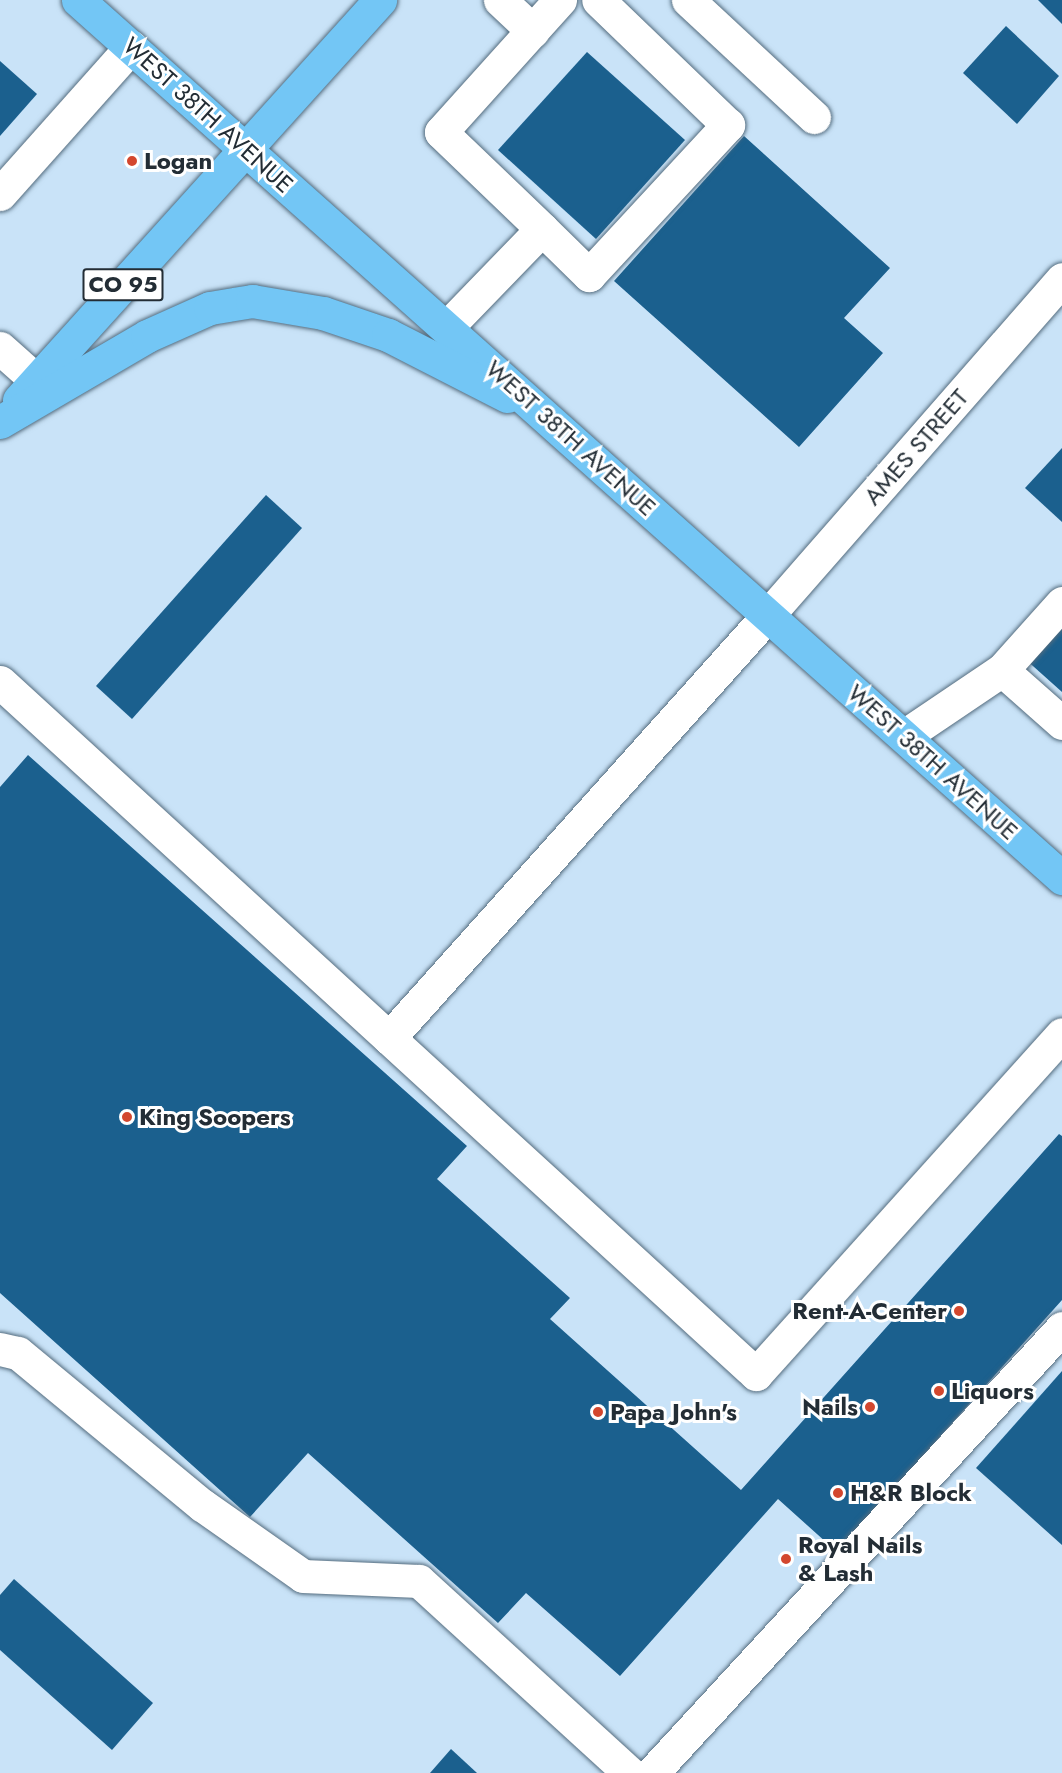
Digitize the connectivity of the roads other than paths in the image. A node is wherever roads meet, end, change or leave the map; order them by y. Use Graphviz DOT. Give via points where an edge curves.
graph roads {
  1 [pos="78,0"];
  2 [pos="380,0"];
  3 [pos="500,0"];
  4 [pos="560,0"];
  5 [pos="598,0"];
  6 [pos="688,0"];
  7 [pos="533,31"];
  8 [pos="131,47"];
  9 [pos="814,117"];
  10 [pos="246,148"];
  11 [pos="0,194"];
  12 [pos="542,229"];
  13 [pos="1062,279"];
  14 [pos="447,327"];
  15 [pos="0,348"];
  16 [pos="37,381"];
  17 [pos="547,416"];
  18 [pos="0,422"];
  19 [pos="1062,603"];
  20 [pos="769,614"];
  21 [pos="1002,670"];
  22 [pos="5,697"];
  23 [pos="1062,723"];
  24 [pos="904,735"];
  25 [pos="1062,878"];
  26 [pos="1062,1034"];
  27 [pos="389,1038"];
  28 [pos="1062,1328"];
  29 [pos="0,1349"];
  30 [pos="629,1773"];
  31 [pos="652,1773"];
  1 -- 8 [label="main road, WEST 38TH AVENUE"];
  2 -- 10 [label="main road, CO 95"];
  3 -- 7 [label="street"];
  4 -- 7 [label="street"];
  5 -- 12 [label="street" via="728,125 590,275"];
  6 -- 9 [label="street"];
  7 -- 12 [label="street" via="441,132"];
  8 -- 10 [label="main road, WEST 38TH AVENUE"];
  8 -- 11 [label="street"];
  10 -- 14 [label="main road, WEST 38TH AVENUE"];
  10 -- 16 [label="main road, CO 95"];
  12 -- 14 [label="street"];
  13 -- 20 [label="street, AMES STREET"];
  14 -- 17 [label="main road, WEST 38TH AVENUE"];
  15 -- 16 [label="street"];
  16 -- 18 [label="main road, CO 95"];
  17 -- 18 [label="main road" via="388,335 322,313 252,301 210,308 147,336"];
  17 -- 20 [label="main road, WEST 38TH AVENUE"];
  19 -- 21 [label="street"];
  20 -- 24 [label="main road, WEST 38TH AVENUE"];
  20 -- 27 [label="street, AMES STREET"];
  21 -- 23 [label="street"];
  21 -- 24 [label="street"];
  22 -- 27 [label="street"];
  24 -- 25 [label="main road, WEST 38TH AVENUE"];
  26 -- 27 [label="street" via="756,1374"];
  28 -- 31 [label="street"];
  29 -- 30 [label="street" via="18,1353 202,1504 303,1576 419,1581"];
}
